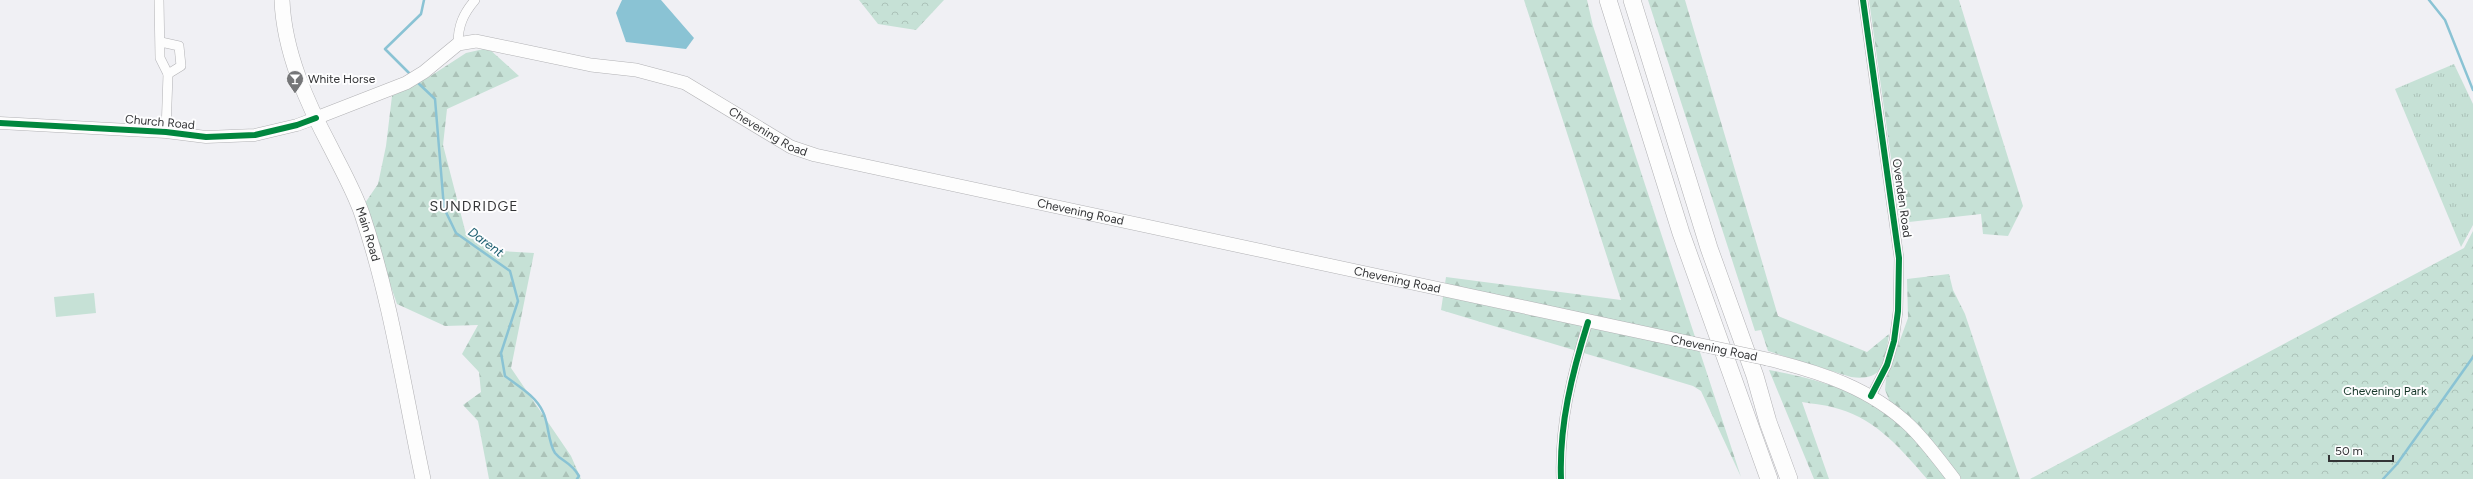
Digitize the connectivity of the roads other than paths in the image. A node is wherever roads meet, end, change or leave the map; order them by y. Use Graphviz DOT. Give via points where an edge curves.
graph roads {
  1 [pos="159,0"];
  2 [pos="282,0"];
  3 [pos="475,0"];
  4 [pos="1608,0"];
  5 [pos="1632,0"];
  6 [pos="1863,0"];
  7 [pos="161,42"];
  8 [pos="458,44"];
  9 [pos="168,74"];
  10 [pos="316,118"];
  11 [pos="0,123"];
  12 [pos="166,132"];
  13 [pos="1588,322"];
  14 [pos="1755,376"];
  15 [pos="1871,396"];
  16 [pos="422,479"];
  17 [pos="1561,479"];
  18 [pos="1769,479"];
  19 [pos="1789,479"];
  20 [pos="1801,479"];
  21 [pos="1954,479"];
  1 -- 7 [label="street"];
  2 -- 10 [label="main road, Main Road" via="286,36"];
  3 -- 8 [label="street" via="463,16"];
  4 -- 18 [label="highway" via="1681,233"];
  5 -- 14 [label="highway" via="1710,248"];
  6 -- 15 [label="street, Ovenden Road" via="1899,258 1898,311 1894,341 1887,365"];
  7 -- 9 [label="street" via="160,58"];
  7 -- 9 [label="street" via="179,46 181,66"];
  8 -- 10 [label="main road" via="406,83"];
  8 -- 13 [label="main road, Chevening Road" via="476,41 592,65 636,70 685,83 791,147 822,157"];
  9 -- 12 [label="street"];
  10 -- 12 [label="street, Church Road" via="255,135 206,137"];
  10 -- 16 [label="main road, Main Road" via="358,205 374,249 391,315"];
  11 -- 12 [label="street, Church Road"];
  13 -- 15 [label="main road, Chevening Road, bridge" via="1767,359 1831,377"];
  13 -- 17 [label="street" via="1576,360 1567,405 1560,451"];
  14 -- 19 [label="highway" via="1768,422"];
  14 -- 20 [label="highway"];
  15 -- 21 [label="main road" via="1912,428"];
}
